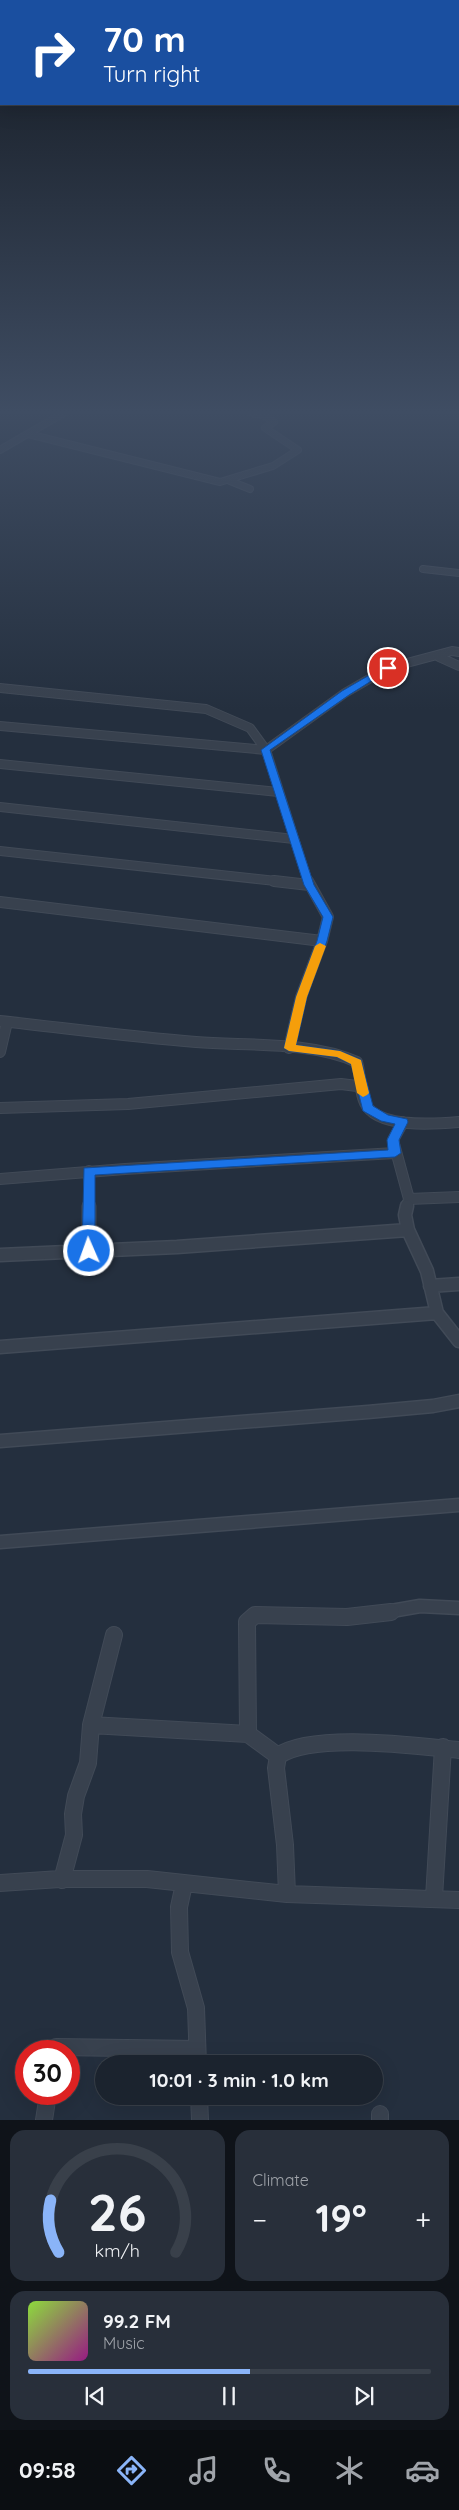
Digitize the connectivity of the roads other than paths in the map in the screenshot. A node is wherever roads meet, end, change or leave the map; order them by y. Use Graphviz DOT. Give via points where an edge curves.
graph roads {
  1 [pos="423,570"];
  2 [pos="459,573"];
  3 [pos="459,652"];
  4 [pos="439,657"];
  5 [pos="459,666"];
  6 [pos="0,688"];
  7 [pos="0,726"];
  8 [pos="266,750"];
  9 [pos="0,764"];
  10 [pos="278,792"];
  11 [pos="0,806"];
  12 [pos="294,838"];
  13 [pos="0,851"];
  14 [pos="309,885"];
  15 [pos="0,902"];
  16 [pos="322,941"];
  17 [pos="4,1021"];
  18 [pos="0,1046"];
  19 [pos="289,1048"];
  20 [pos="363,1091"];
  21 [pos="0,1108"];
  22 [pos="402,1122"];
  23 [pos="459,1122"];
  24 [pos="395,1153"];
  25 [pos="89,1171"];
  26 [pos="0,1180"];
  27 [pos="459,1197"];
  28 [pos="409,1199"];
  29 [pos="408,1230"];
  30 [pos="89,1251"];
  31 [pos="0,1255"];
  32 [pos="459,1284"];
  33 [pos="430,1286"];
  34 [pos="437,1313"];
  35 [pos="459,1341"];
  36 [pos="0,1347"];
  37 [pos="459,1400"];
  38 [pos="0,1441"];
  39 [pos="459,1505"];
  40 [pos="0,1542"];
  41 [pos="459,1608"];
  42 [pos="114,1635"];
  43 [pos="91,1725"];
  44 [pos="248,1734"];
  45 [pos="443,1747"];
  46 [pos="459,1750"];
  47 [pos="278,1756"];
  48 [pos="62,1880"];
  49 [pos="0,1884"];
  50 [pos="184,1884"];
  51 [pos="287,1894"];
  52 [pos="434,1898"];
  53 [pos="459,1900"];
  54 [pos="80,2049"];
  55 [pos="180,2055"];
  56 [pos="198,2055"];
  57 [pos="46,2105"];
  58 [pos="199,2105"];
  59 [pos="44,2120"];
  60 [pos="200,2120"];
  1 -- 2 [label="street"];
  3 -- 4 [label="street" via="452,651"];
  4 -- 5 [label="street"];
  4 -- 8 [label="street" via="388,668 346,693"];
  6 -- 8 [label="street" via="206,709 250,728"];
  7 -- 8 [label="street"];
  8 -- 10 [label="street"];
  9 -- 10 [label="street"];
  10 -- 12 [label="street"];
  11 -- 12 [label="street"];
  12 -- 14 [label="street"];
  13 -- 14 [label="street"];
  14 -- 16 [label="street" via="328,917"];
  15 -- 16 [label="street"];
  16 -- 19 [label="street" via="301,997"];
  17 -- 18 [label="street"];
  17 -- 19 [label="street" via="195,1042"];
  19 -- 20 [label="street" via="340,1054 357,1062"];
  20 -- 21 [label="street" via="357,1086 341,1084 111,1107"];
  20 -- 22 [label="street" via="364,1102 373,1113"];
  22 -- 23 [label="street"];
  22 -- 24 [label="street" via="393,1140"];
  24 -- 25 [label="street"];
  24 -- 28 [label="street"];
  25 -- 26 [label="street"];
  25 -- 30 [label="street"];
  27 -- 28 [label="street"];
  28 -- 29 [label="street" via="405,1215"];
  29 -- 30 [label="street"];
  29 -- 33 [label="street" via="428,1271"];
  30 -- 31 [label="street"];
  32 -- 33 [label="street"];
  33 -- 34 [label="street"];
  34 -- 35 [label="street"];
  34 -- 36 [label="street"];
  37 -- 38 [label="street" via="433,1406 358,1413"];
  39 -- 40 [label="street"];
  41 -- 44 [label="street" via="420,1606 347,1617 255,1615 247,1622"];
  42 -- 43 [label="street"];
  43 -- 44 [label="street"];
  43 -- 48 [label="street" via="88,1763 76,1796 74,1835"];
  44 -- 47 [label="street"];
  45 -- 46 [label="street"];
  45 -- 47 [label="street" via="378,1742 303,1745"];
  45 -- 52 [label="street"];
  47 -- 51 [label="street" via="276,1768"];
  48 -- 49 [label="street"];
  48 -- 50 [label="street" via="147,1879"];
  50 -- 51 [label="street"];
  50 -- 56 [label="street" via="179,1907 180,1952 196,2008"];
  51 -- 52 [label="street"];
  52 -- 53 [label="street"];
  54 -- 55 [label="street"];
  57 -- 59 [label="street"];
  58 -- 60 [label="street"];
}
